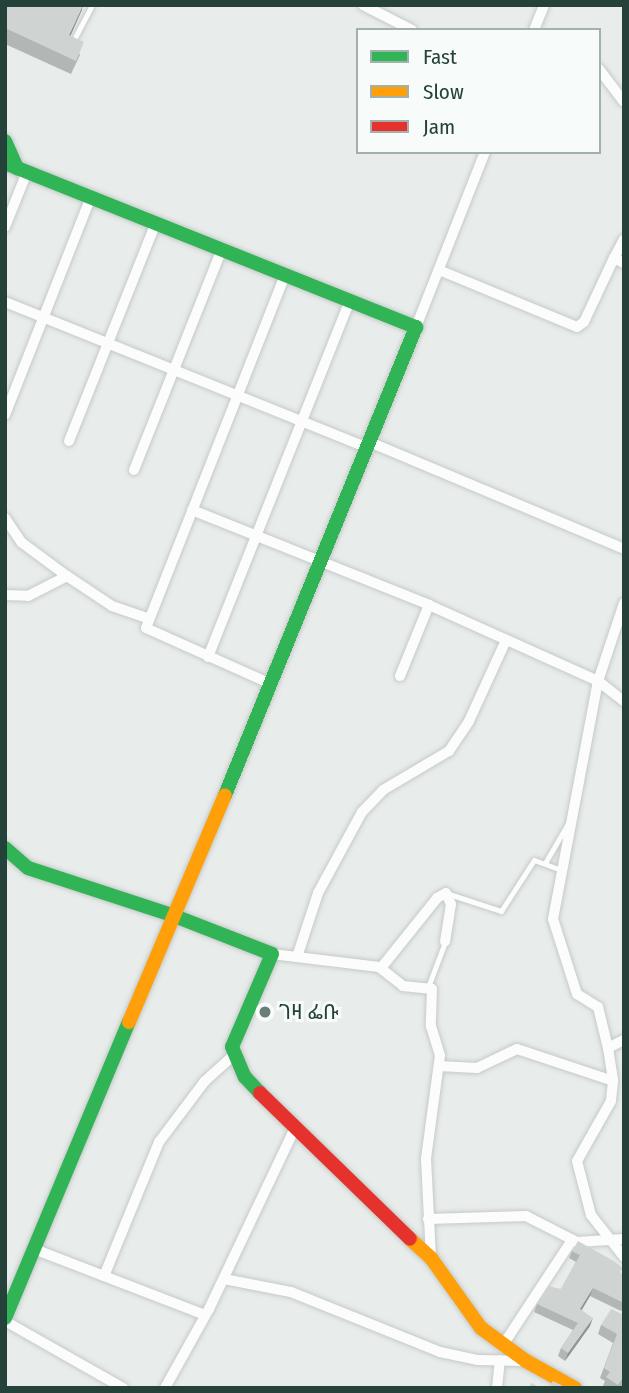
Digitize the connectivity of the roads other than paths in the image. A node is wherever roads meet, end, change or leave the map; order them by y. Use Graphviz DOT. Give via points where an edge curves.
graph roads {
  1 [pos="92,5"];
  2 [pos="363,5"];
  3 [pos="544,5"];
  4 [pos="408,28"];
  5 [pos="535,28"];
  6 [pos="71,45"];
  7 [pos="601,72"];
  8 [pos="624,102"];
  9 [pos="5,141"];
  10 [pos="484,154"];
  11 [pos="17,168"];
  12 [pos="91,197"];
  13 [pos="156,222"];
  14 [pos="5,227"];
  15 [pos="624,239"];
  16 [pos="222,249"];
  17 [pos="619,261"];
  18 [pos="439,270"];
  19 [pos="285,275"];
  20 [pos="350,301"];
  21 [pos="5,302"];
  22 [pos="43,316"];
  23 [pos="416,327"];
  24 [pos="108,342"];
  25 [pos="174,369"];
  26 [pos="238,395"];
  27 [pos="5,415"];
  28 [pos="303,422"];
  29 [pos="69,440"];
  30 [pos="370,445"];
  31 [pos="134,470"];
  32 [pos="192,510"];
  33 [pos="5,518"];
  34 [pos="259,538"];
  35 [pos="624,549"];
  36 [pos="322,564"];
  37 [pos="67,576"];
  38 [pos="5,595"];
  39 [pos="624,603"];
  40 [pos="429,605"];
  41 [pos="147,618"];
  42 [pos="506,640"];
  43 [pos="208,657"];
  44 [pos="400,676"];
  45 [pos="598,681"];
  46 [pos="271,684"];
  47 [pos="624,701"];
  48 [pos="567,825"];
  49 [pos="5,848"];
  50 [pos="545,863"];
  51 [pos="559,869"];
  52 [pos="449,894"];
  53 [pos="173,915"];
  54 [pos="445,942"];
  55 [pos="272,954"];
  56 [pos="297,957"];
  57 [pos="382,968"];
  58 [pos="428,987"];
  59 [pos="624,1040"];
  60 [pos="608,1048"];
  61 [pos="234,1055"];
  62 [pos="439,1066"];
  63 [pos="613,1080"];
  64 [pos="294,1130"];
  65 [pos="428,1219"];
  66 [pos="624,1239"];
  67 [pos="572,1240"];
  68 [pos="610,1242"];
  69 [pos="34,1249"];
  70 [pos="624,1256"];
  71 [pos="431,1258"];
  72 [pos="104,1276"];
  73 [pos="223,1279"];
  74 [pos="205,1315"];
  75 [pos="5,1319"];
  76 [pos="503,1345"];
  77 [pos="500,1360"];
  78 [pos="526,1361"];
  79 [pos="123,1388"];
  80 [pos="165,1388"];
  81 [pos="497,1388"];
  82 [pos="575,1388"];
  1 -- 6 [label="lane"];
  2 -- 4 [label="street"];
  3 -- 5 [label="street"];
  7 -- 8 [label="street"];
  9 -- 11 [label="main road"];
  10 -- 18 [label="street"];
  11 -- 12 [label="main road"];
  11 -- 14 [label="street"];
  12 -- 13 [label="main road"];
  12 -- 22 [label="street"];
  13 -- 16 [label="main road"];
  13 -- 24 [label="street"];
  15 -- 17 [label="street"];
  16 -- 19 [label="main road"];
  16 -- 25 [label="street"];
  17 -- 18 [label="street" via="577,327"];
  18 -- 23 [label="street"];
  19 -- 20 [label="main road"];
  19 -- 26 [label="street"];
  20 -- 23 [label="main road"];
  20 -- 28 [label="street"];
  21 -- 22 [label="street"];
  22 -- 24 [label="street"];
  22 -- 27 [label="street"];
  23 -- 30 [label="main road"];
  24 -- 25 [label="street"];
  24 -- 29 [label="street"];
  25 -- 26 [label="street"];
  25 -- 31 [label="street"];
  26 -- 28 [label="street"];
  26 -- 32 [label="street"];
  28 -- 30 [label="street"];
  28 -- 34 [label="street"];
  30 -- 35 [label="street"];
  30 -- 36 [label="main road"];
  32 -- 34 [label="street"];
  32 -- 41 [label="street"];
  33 -- 37 [label="street" via="21,541"];
  34 -- 36 [label="street"];
  34 -- 43 [label="street"];
  36 -- 40 [label="street"];
  36 -- 46 [label="main road"];
  37 -- 38 [label="street" via="28,596"];
  37 -- 41 [label="street" via="112,606"];
  39 -- 45 [label="street"];
  40 -- 42 [label="street"];
  40 -- 44 [label="street"];
  41 -- 43 [label="street" via="146,628 152,634"];
  42 -- 45 [label="street"];
  42 -- 56 [label="street" via="469,722 449,751 383,790 362,812 318,893"];
  43 -- 46 [label="street"];
  45 -- 47 [label="street"];
  45 -- 48 [label="street"];
  46 -- 53 [label="main road"];
  48 -- 50 [label="lane"];
  48 -- 51 [label="street"];
  49 -- 53 [label="main road" via="28,868"];
  50 -- 51 [label="lane"];
  50 -- 52 [label="lane" via="534,860 501,911"];
  51 -- 60 [label="street" via="552,919 556,934 577,994 598,1007"];
  52 -- 54 [label="street"];
  52 -- 57 [label="street" via="437,898"];
  53 -- 55 [label="main road"];
  53 -- 69 [label="main road"];
  54 -- 58 [label="lane"];
  55 -- 56 [label="street"];
  55 -- 61 [label="main road" via="234,1037"];
  56 -- 57 [label="street"];
  57 -- 58 [label="street" via="403,986"];
  58 -- 62 [label="street" via="433,993 431,1026"];
  59 -- 60 [label="street"];
  60 -- 63 [label="street"];
  61 -- 64 [label="main road" via="251,1086"];
  61 -- 72 [label="street" via="205,1081 159,1142"];
  62 -- 63 [label="street" via="477,1068 517,1049"];
  62 -- 65 [label="street" via="428,1125"];
  63 -- 68 [label="street" via="608,1108 577,1161 591,1215"];
  64 -- 71 [label="main road"];
  64 -- 73 [label="street"];
  65 -- 67 [label="street" via="530,1217"];
  65 -- 71 [label="street"];
  66 -- 68 [label="street"];
  67 -- 68 [label="street"];
  67 -- 76 [label="street"];
  68 -- 70 [label="street"];
  69 -- 72 [label="street"];
  69 -- 75 [label="main road"];
  71 -- 76 [label="main road" via="465,1310"];
  72 -- 74 [label="street"];
  73 -- 74 [label="street"];
  73 -- 77 [label="street" via="281,1288 440,1352"];
  74 -- 80 [label="street"];
  75 -- 79 [label="street"];
  76 -- 78 [label="main road"];
  77 -- 78 [label="street"];
  77 -- 81 [label="street"];
  78 -- 82 [label="main road"];
}
